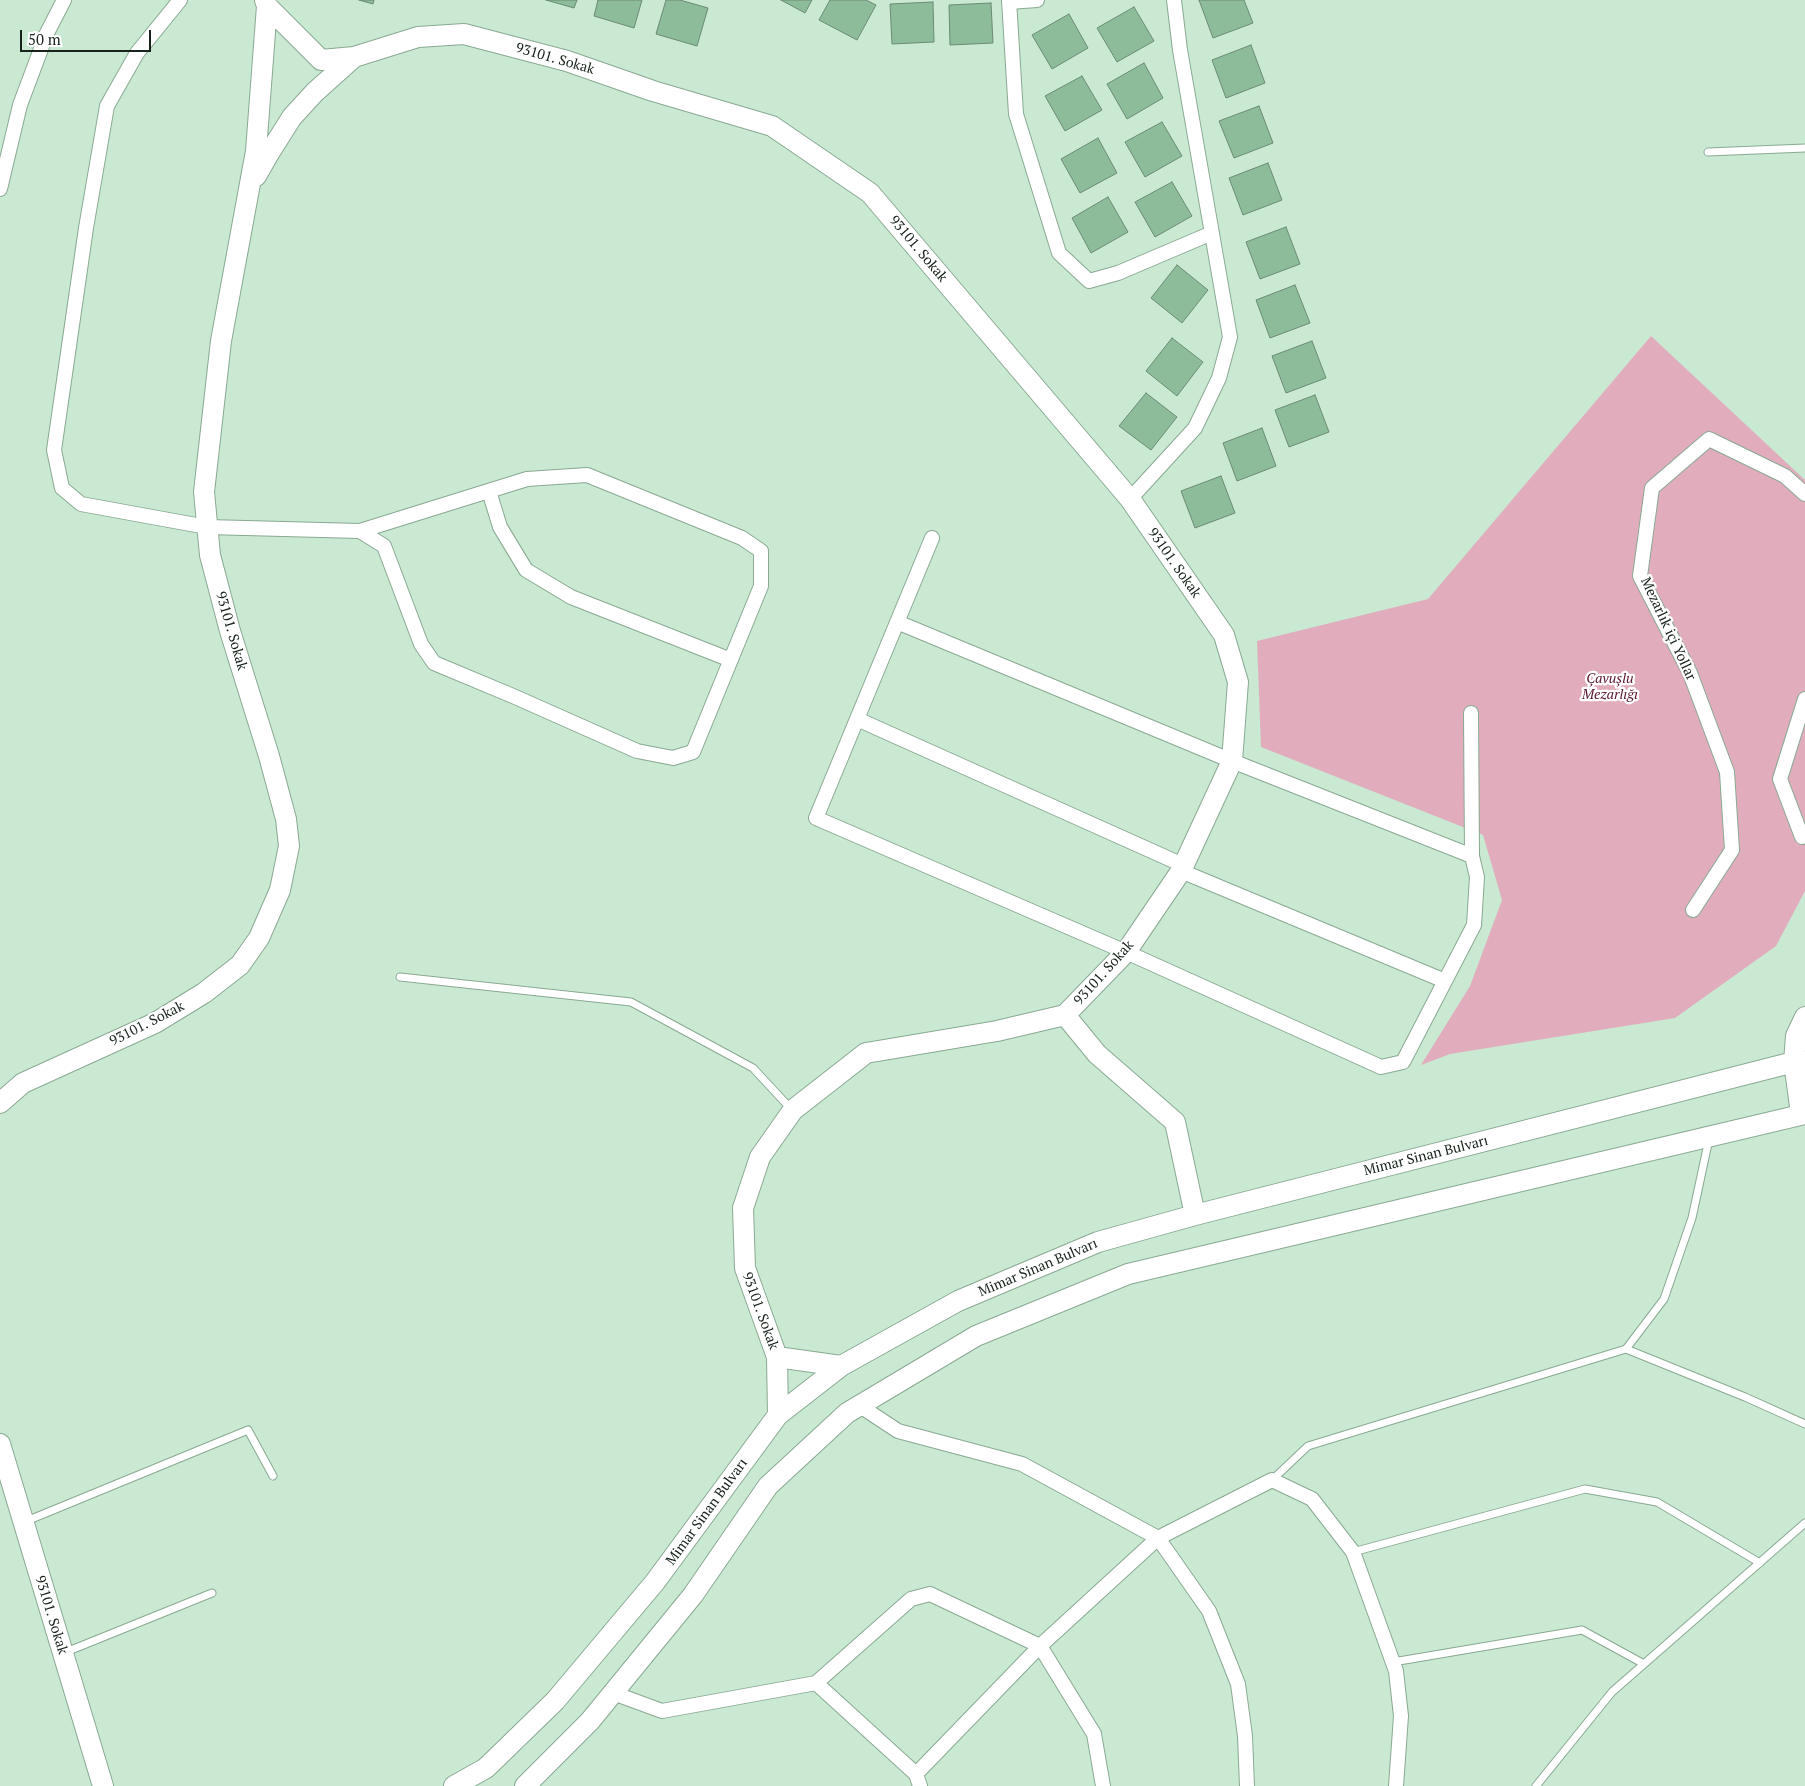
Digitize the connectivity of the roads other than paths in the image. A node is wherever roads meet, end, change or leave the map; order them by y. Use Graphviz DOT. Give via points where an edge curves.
graph roads {
  1 [pos="64,0"];
  2 [pos="180,0"];
  3 [pos="1037,0"];
  4 [pos="1174,0"];
  5 [pos="1009,1"];
  6 [pos="266,3"];
  7 [pos="354,57"];
  8 [pos="1805,148"];
  9 [pos="1708,152"];
  10 [pos="0,189"];
  11 [pos="248,192"];
  12 [pos="1212,233"];
  13 [pos="489,491"];
  14 [pos="1805,494"];
  15 [pos="1130,499"];
  16 [pos="207,527"];
  17 [pos="360,531"];
  18 [pos="932,538"];
  19 [pos="897,622"];
  20 [pos="731,660"];
  21 [pos="1805,699"];
  22 [pos="1472,713"];
  23 [pos="857,719"];
  24 [pos="1232,761"];
  25 [pos="1802,837"];
  26 [pos="1472,856"];
  27 [pos="1182,868"];
  28 [pos="1693,910"];
  29 [pos="1126,952"];
  30 [pos="400,977"];
  31 [pos="1445,981"];
  32 [pos="1065,1015"];
  33 [pos="1805,1017"];
  34 [pos="1799,1062"];
  35 [pos="0,1103"];
  36 [pos="792,1110"];
  37 [pos="1803,1114"];
  38 [pos="1710,1135"];
  39 [pos="1195,1215"];
  40 [pos="1626,1350"];
  41 [pos="777,1357"];
  42 [pos="841,1366"];
  43 [pos="860,1406"];
  44 [pos="778,1415"];
  45 [pos="1805,1424"];
  46 [pos="0,1444"];
  47 [pos="273,1476"];
  48 [pos="1272,1480"];
  49 [pos="24,1522"];
  50 [pos="1805,1522"];
  51 [pos="1158,1538"];
  52 [pos="1353,1552"];
  53 [pos="1760,1563"];
  54 [pos="212,1593"];
  55 [pos="1040,1646"];
  56 [pos="63,1654"];
  57 [pos="1393,1662"];
  58 [pos="1644,1664"];
  59 [pos="816,1682"];
  60 [pos="613,1693"];
  61 [pos="918,1780"];
  62 [pos="103,1786"];
  63 [pos="454,1786"];
  64 [pos="525,1786"];
  65 [pos="1103,1786"];
  66 [pos="1247,1786"];
  67 [pos="1396,1786"];
  68 [pos="1536,1786"];
  1 -- 10 [label="street" via="47,32 20,105"];
  2 -- 16 [label="street" via="137,53 107,106 54,450 62,488 81,504"];
  3 -- 5 [label="street"];
  4 -- 12 [label="street"];
  5 -- 12 [label="street" via="1016,114 1059,253 1089,281 1118,273"];
  6 -- 7 [label="street, 93101. Sokak" via="321,60"];
  6 -- 11 [label="street, 93101. Sokak" via="256,151"];
  7 -- 11 [label="street" via="292,117"];
  7 -- 15 [label="street, 93101. Sokak" via="418,37 464,34 567,61 653,91 772,126 870,193"];
  8 -- 9 [label="lane"];
  11 -- 16 [label="street, 93101. Sokak" via="221,341 204,492"];
  12 -- 15 [label="street" via="1230,337 1219,378 1195,428"];
  13 -- 17 [label="street"];
  13 -- 20 [label="street" via="500,526 526,570 571,597"];
  13 -- 20 [label="street" via="527,479 587,474 742,538 761,551 761,586"];
  14 -- 28 [label="street, Mezarlık içi Yollar" via="1786,476 1710,439 1652,488 1640,576 1690,673 1727,772 1732,850"];
  15 -- 24 [label="street, 93101. Sokak" via="1224,635 1238,682"];
  16 -- 17 [label="street"];
  16 -- 35 [label="street, 93101. Sokak" via="210,555 230,631 270,756 286,819 288,846 280,890 259,938 240,965 204,993 155,1023 23,1083"];
  17 -- 20 [label="street" via="384,546 421,644 434,664 637,750 672,758 693,752"];
  18 -- 19 [label="street"];
  19 -- 23 [label="street"];
  19 -- 24 [label="street"];
  21 -- 25 [label="street" via="1780,780"];
  22 -- 26 [label="street"];
  23 -- 27 [label="street"];
  23 -- 29 [label="street" via="816,818"];
  24 -- 26 [label="street"];
  24 -- 27 [label="street, 93101. Sokak"];
  26 -- 31 [label="street" via="1477,877 1474,925"];
  27 -- 29 [label="street, 93101. Sokak"];
  27 -- 31 [label="street"];
  29 -- 31 [label="street" via="1381,1068 1403,1062"];
  29 -- 32 [label="street, 93101. Sokak"];
  30 -- 36 [label="lane" via="631,1002 753,1068"];
  32 -- 36 [label="street, 93101. Sokak" via="997,1031 866,1053"];
  32 -- 39 [label="street" via="1097,1054 1175,1122"];
  33 -- 34 [label="street" via="1796,1036"];
  34 -- 37 [label="street"];
  34 -- 39 [label="street, Mimar Sinan Bulvarı"];
  36 -- 41 [label="street, 93101. Sokak" via="760,1157 743,1208 744,1268"];
  37 -- 38 [label="street"];
  38 -- 40 [label="lane" via="1692,1218 1664,1299"];
  38 -- 43 [label="street" via="1128,1274 976,1336"];
  39 -- 42 [label="street, Mimar Sinan Bulvarı" via="1098,1242 967,1297"];
  40 -- 45 [label="lane"];
  40 -- 48 [label="lane" via="1308,1446"];
  41 -- 42 [label="street"];
  41 -- 44 [label="street, 93101. Sokak"];
  42 -- 44 [label="street, Mimar Sinan Bulvarı"];
  43 -- 51 [label="street" via="898,1431 1022,1464"];
  43 -- 60 [label="street" via="847,1413 768,1486 693,1595"];
  44 -- 63 [label="street, Mimar Sinan Bulvarı" via="655,1582 555,1702 486,1768"];
  46 -- 49 [label="street, 93101. Sokak"];
  47 -- 49 [label="lane" via="248,1430"];
  48 -- 51 [label="street"];
  48 -- 52 [label="street" via="1312,1499"];
  49 -- 56 [label="street, 93101. Sokak"];
  50 -- 53 [label="lane"];
  51 -- 55 [label="street"];
  51 -- 66 [label="street" via="1209,1611 1238,1684"];
  52 -- 53 [label="lane" via="1585,1489 1657,1502"];
  52 -- 57 [label="street"];
  53 -- 58 [label="lane"];
  54 -- 56 [label="lane"];
  55 -- 59 [label="street" via="930,1594 911,1599"];
  55 -- 61 [label="street"];
  55 -- 65 [label="street" via="1094,1734"];
  56 -- 62 [label="street, 93101. Sokak"];
  57 -- 58 [label="lane" via="1582,1630"];
  57 -- 67 [label="street" via="1401,1716"];
  58 -- 68 [label="lane" via="1612,1692"];
  59 -- 60 [label="street" via="662,1711"];
  59 -- 61 [label="street"];
  60 -- 64 [label="street" via="590,1721"];
}
